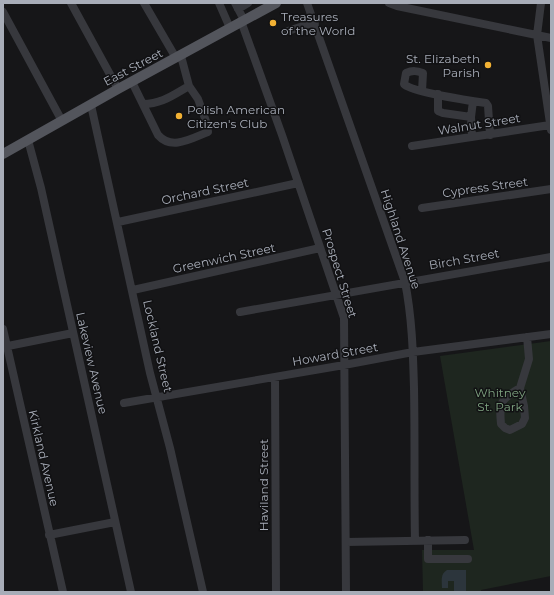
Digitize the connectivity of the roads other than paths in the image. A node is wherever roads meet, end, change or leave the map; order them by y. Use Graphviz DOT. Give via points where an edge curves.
graph roads {
  1 [pos="71,3"];
  2 [pos="144,3"];
  3 [pos="248,3"];
  4 [pos="274,3"];
  5 [pos="307,3"];
  6 [pos="389,3"];
  7 [pos="541,3"];
  8 [pos="220,4"];
  9 [pos="236,6"];
  10 [pos="3,12"];
  11 [pos="242,21"];
  12 [pos="314,22"];
  13 [pos="230,28"];
  14 [pos="288,31"];
  15 [pos="537,35"];
  16 [pos="551,38"];
  17 [pos="178,57"];
  18 [pos="132,82"];
  19 [pos="189,86"];
  20 [pos="118,89"];
  21 [pos="422,91"];
  22 [pos="438,94"];
  23 [pos="473,101"];
  24 [pos="143,104"];
  25 [pos="91,105"];
  26 [pos="471,117"];
  27 [pos="62,121"];
  28 [pos="551,127"];
  29 [pos="490,135"];
  30 [pos="472,137"];
  31 [pos="28,140"];
  32 [pos="412,146"];
  33 [pos="3,154"];
  34 [pos="298,183"];
  35 [pos="551,189"];
  36 [pos="422,208"];
  37 [pos="118,222"];
  38 [pos="320,248"];
  39 [pos="551,257"];
  40 [pos="405,282"];
  41 [pos="133,290"];
  42 [pos="336,295"];
  43 [pos="240,312"];
  44 [pos="3,329"];
  45 [pos="73,333"];
  46 [pos="551,334"];
  47 [pos="527,337"];
  48 [pos="8,346"];
  49 [pos="413,352"];
  50 [pos="344,365"];
  51 [pos="275,377"];
  52 [pos="520,388"];
  53 [pos="157,397"];
  54 [pos="124,402"];
  55 [pos="115,522"];
  56 [pos="49,535"];
  57 [pos="428,540"];
  58 [pos="465,540"];
  59 [pos="415,541"];
  60 [pos="346,542"];
  61 [pos="468,559"];
  62 [pos="63,592"];
  63 [pos="131,592"];
  64 [pos="203,592"];
  65 [pos="276,592"];
  66 [pos="346,592"];
  1 -- 20 [label="street"];
  2 -- 17 [label="street"];
  3 -- 9 [label="street"];
  4 -- 11 [label="main road, East Street"];
  5 -- 12 [label="street, Highland Avenue"];
  6 -- 15 [label="street"];
  7 -- 15 [label="street"];
  8 -- 13 [label="street"];
  9 -- 11 [label="street, Prospect Street"];
  10 -- 27 [label="street"];
  11 -- 13 [label="main road, East Street"];
  11 -- 34 [label="street, Prospect Street"];
  12 -- 14 [label="street"];
  12 -- 40 [label="street, Highland Avenue"];
  13 -- 17 [label="main road, East Street"];
  15 -- 16 [label="street"];
  15 -- 28 [label="street"];
  17 -- 18 [label="main road, East Street"];
  17 -- 19 [label="street"];
  18 -- 20 [label="main road, East Street"];
  18 -- 24 [label="street"];
  19 -- 24 [label="street" via="160,102"];
  19 -- 24 [label="street" via="198,99 208,132 168,143 158,135"];
  20 -- 25 [label="main road, East Street"];
  21 -- 22 [label="street"];
  22 -- 23 [label="street"];
  22 -- 26 [label="street" via="438,111"];
  23 -- 26 [label="street"];
  23 -- 29 [label="street" via="486,103 488,106"];
  25 -- 27 [label="main road, East Street"];
  25 -- 37 [label="street, Lockland Street"];
  26 -- 30 [label="street"];
  27 -- 31 [label="main road, East Street"];
  28 -- 29 [label="street, Walnut Street"];
  29 -- 30 [label="street, Walnut Street"];
  30 -- 32 [label="street, Walnut Street"];
  31 -- 33 [label="main road, East Street"];
  31 -- 45 [label="street, Lakeview Avenue"];
  34 -- 37 [label="street, Orchard Street"];
  34 -- 38 [label="street, Prospect Street"];
  35 -- 36 [label="street, Cypress Street"];
  37 -- 41 [label="street, Lockland Street"];
  38 -- 41 [label="street, Greenwich Street"];
  38 -- 42 [label="street, Prospect Street"];
  39 -- 40 [label="street, Birch Street"];
  40 -- 42 [label="street, Birch Street"];
  40 -- 49 [label="street, Highland Avenue" via="410,308"];
  41 -- 53 [label="street, Lockland Street"];
  42 -- 43 [label="street, Birch Street"];
  42 -- 50 [label="street, Prospect Street" via="344,318"];
  44 -- 48 [label="street, Kirkland Avenue"];
  45 -- 48 [label="street"];
  45 -- 55 [label="street, Lakeview Avenue"];
  46 -- 47 [label="street, Howard Street"];
  47 -- 49 [label="street, Howard Street"];
  47 -- 52 [label="street" via="529,360"];
  48 -- 56 [label="street, Kirkland Avenue"];
  49 -- 50 [label="street, Howard Street"];
  49 -- 59 [label="street, Highland Avenue"];
  50 -- 51 [label="street, Howard Street"];
  50 -- 60 [label="street, Prospect Street"];
  51 -- 53 [label="street, Howard Street"];
  51 -- 65 [label="street, Haviland Street"];
  52 -- 52 [label="street" via="525,418 522,424 510,430 501,424 501,404"];
  53 -- 54 [label="street, Howard Street"];
  53 -- 64 [label="street, Lockland Street"];
  55 -- 56 [label="street"];
  55 -- 63 [label="street, Lakeview Avenue"];
  56 -- 62 [label="street, Kirkland Avenue"];
  57 -- 58 [label="street"];
  57 -- 59 [label="street"];
  57 -- 61 [label="street" via="428,559"];
  59 -- 60 [label="street"];
  60 -- 66 [label="street, Prospect Street"];
}
